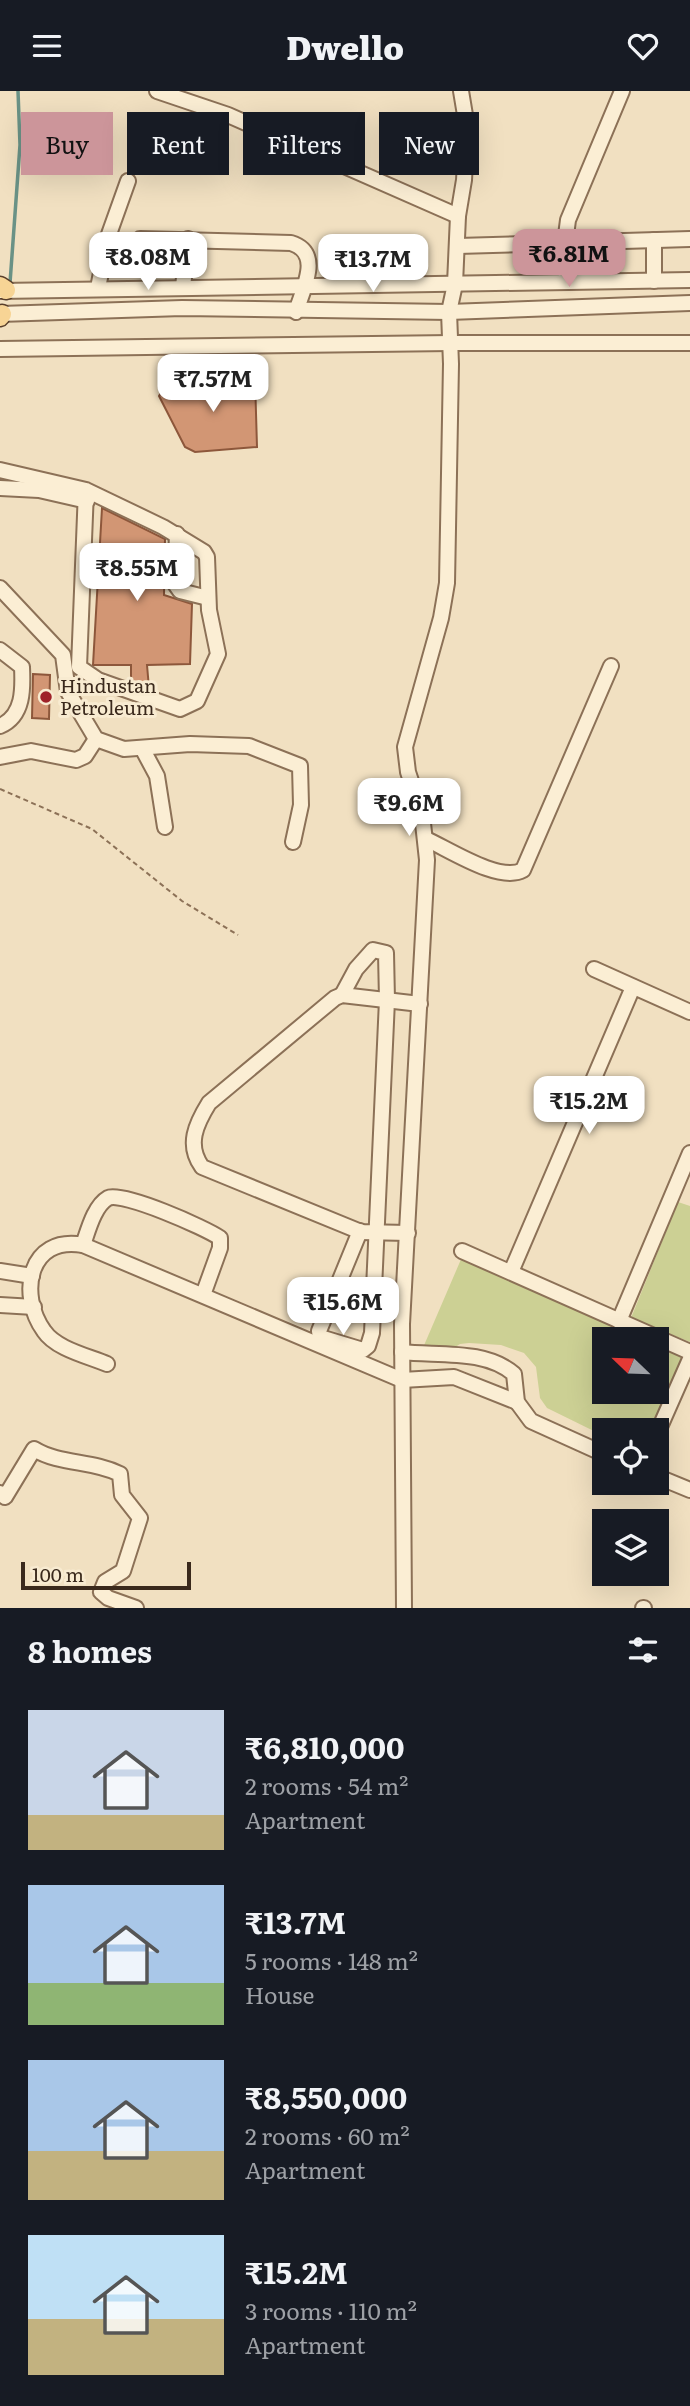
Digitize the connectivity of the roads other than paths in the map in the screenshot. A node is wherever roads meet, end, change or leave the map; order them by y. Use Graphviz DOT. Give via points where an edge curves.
graph roads {
  1 [pos="156,91"];
  2 [pos="461,91"];
  3 [pos="622,91"];
  4 [pos="128,181"];
  5 [pos="458,216"];
  6 [pos="140,239"];
  7 [pos="188,239"];
  8 [pos="690,239"];
  9 [pos="654,240"];
  10 [pos="565,243"];
  11 [pos="458,246"];
  12 [pos="690,280"];
  13 [pos="654,281"];
  14 [pos="566,282"];
  15 [pos="455,285"];
  16 [pos="183,286"];
  17 [pos="304,286"];
  18 [pos="98,288"];
  19 [pos="2,289"];
  20 [pos="690,303"];
  21 [pos="296,312"];
  22 [pos="449,312"];
  23 [pos="1,315"];
  24 [pos="451,343"];
  25 [pos="690,344"];
  26 [pos="0,349"];
  27 [pos="0,470"];
  28 [pos="0,488"];
  29 [pos="86,496"];
  30 [pos="177,534"];
  31 [pos="0,587"];
  32 [pos="208,598"];
  33 [pos="0,650"];
  34 [pos="611,666"];
  35 [pos="0,726"];
  36 [pos="96,739"];
  37 [pos="142,748"];
  38 [pos="0,757"];
  39 [pos="165,827"];
  40 [pos="426,839"];
  41 [pos="293,842"];
  42 [pos="594,969"];
  43 [pos="634,987"];
  44 [pos="342,995"];
  45 [pos="387,1000"];
  46 [pos="420,1004"];
  47 [pos="690,1012"];
  48 [pos="690,1153"];
  49 [pos="686,1176"];
  50 [pos="360,1231"];
  51 [pos="376,1232"];
  52 [pos="408,1233"];
  53 [pos="83,1245"];
  54 [pos="462,1251"];
  55 [pos="0,1271"];
  56 [pos="511,1272"];
  57 [pos="32,1276"];
  58 [pos="202,1295"];
  59 [pos="0,1305"];
  60 [pos="34,1307"];
  61 [pos="619,1321"];
  62 [pos="402,1352"];
  63 [pos="690,1352"];
  64 [pos="481,1357"];
  65 [pos="690,1359"];
  66 [pos="107,1364"];
  67 [pos="402,1380"];
  68 [pos="469,1381"];
  69 [pos="517,1402"];
  70 [pos="664,1418"];
  71 [pos="592,1449"];
  72 [pos="669,1481"];
  73 [pos="690,1490"];
  74 [pos="0,1493"];
  75 [pos="136,1608"];
  76 [pos="404,1608"];
  1 -- 5 [label="street" via="228,115"];
  2 -- 5 [label="street" via="467,127"];
  3 -- 10 [label="street" via="578,195"];
  4 -- 18 [label="street" via="107,237"];
  5 -- 11 [label="street"];
  6 -- 7 [label="street"];
  7 -- 16 [label="street"];
  7 -- 17 [label="street" via="303,247 310,269"];
  8 -- 9 [label="street"];
  9 -- 10 [label="street"];
  9 -- 13 [label="street"];
  10 -- 11 [label="street"];
  10 -- 14 [label="street"];
  11 -- 15 [label="street"];
  12 -- 13 [label="street"];
  13 -- 14 [label="street"];
  14 -- 15 [label="street"];
  15 -- 17 [label="street"];
  15 -- 22 [label="street"];
  16 -- 17 [label="street"];
  16 -- 18 [label="street"];
  17 -- 21 [label="street"];
  18 -- 19 [label="street"];
  20 -- 22 [label="street"];
  21 -- 22 [label="street"];
  21 -- 23 [label="street" via="182,308"];
  22 -- 24 [label="street"];
  24 -- 25 [label="street"];
  24 -- 26 [label="street"];
  24 -- 40 [label="street" via="447,583 405,747"];
  27 -- 29 [label="street"];
  28 -- 29 [label="street"];
  29 -- 30 [label="street"];
  29 -- 32 [label="street" via="79,667 99,680 180,709 189,707 197,701 218,654"];
  30 -- 32 [label="street" via="199,546 207,557"];
  30 -- 32 [label="street" via="178,589"];
  31 -- 36 [label="street" via="63,655 68,692"];
  33 -- 35 [label="street" via="22,667 23,693 16,713"];
  34 -- 40 [label="street" via="523,870 514,875 496,872"];
  36 -- 37 [label="street" via="111,747"];
  36 -- 38 [label="street" via="85,757 76,760 31,751"];
  37 -- 39 [label="street" via="158,776"];
  37 -- 41 [label="street" via="249,746 300,766 301,805"];
  40 -- 46 [label="street"];
  42 -- 43 [label="street"];
  43 -- 47 [label="street"];
  43 -- 56 [label="street"];
  44 -- 45 [label="street"];
  44 -- 45 [label="street" via="373,950 388,957"];
  44 -- 50 [label="street" via="209,1103 195,1126 195,1157 202,1167"];
  45 -- 46 [label="street"];
  45 -- 51 [label="street"];
  46 -- 52 [label="street"];
  48 -- 49 [label="street"];
  49 -- 61 [label="street"];
  50 -- 51 [label="street"];
  50 -- 51 [label="street" via="319,1331 334,1343 363,1350 372,1333"];
  51 -- 52 [label="street"];
  52 -- 62 [label="street"];
  53 -- 57 [label="street" via="66,1242 47,1249 37,1258"];
  53 -- 58 [label="street"];
  53 -- 58 [label="street" via="106,1199 115,1196 145,1205 220,1238"];
  54 -- 56 [label="street"];
  55 -- 57 [label="street"];
  56 -- 61 [label="street"];
  57 -- 60 [label="street"];
  58 -- 67 [label="street"];
  59 -- 60 [label="street"];
  60 -- 66 [label="street" via="44,1332 52,1339"];
  61 -- 63 [label="street"];
  62 -- 64 [label="street"];
  62 -- 67 [label="street"];
  64 -- 68 [label="street"];
  64 -- 69 [label="street" via="514,1374"];
  65 -- 70 [label="street"];
  67 -- 68 [label="street" via="444,1376"];
  67 -- 76 [label="street"];
  68 -- 69 [label="street"];
  69 -- 71 [label="street" via="539,1427"];
  72 -- 73 [label="street"];
  74 -- 75 [label="street" via="5,1497 34,1449 50,1459 100,1464 120,1474 122,1495 140,1518 123,1571 105,1582 101,1592"];
}
